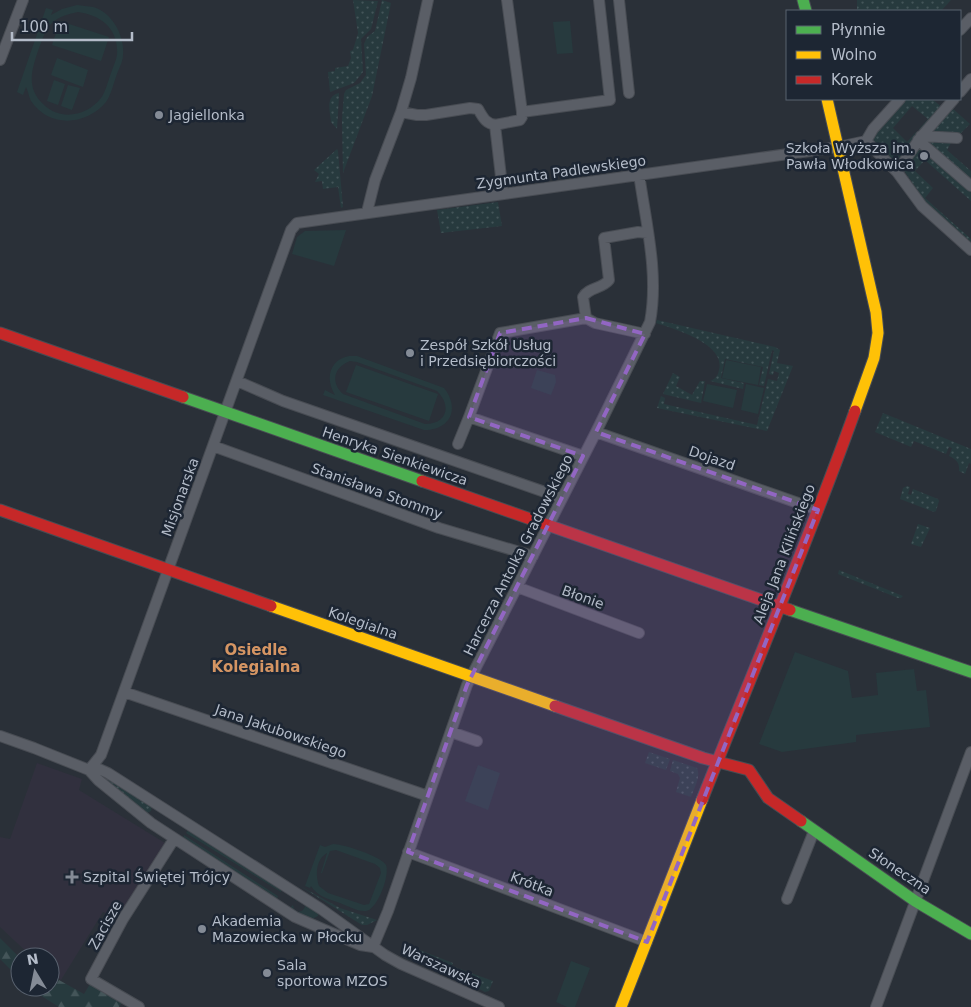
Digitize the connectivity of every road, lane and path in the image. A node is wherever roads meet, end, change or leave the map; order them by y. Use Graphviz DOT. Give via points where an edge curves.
graph roads {
  1 [pos="22,0"];
  2 [pos="428,0"];
  3 [pos="507,0"];
  4 [pos="599,0"];
  5 [pos="619,0"];
  6 [pos="971,18"];
  7 [pos="961,29"];
  8 [pos="0,60"];
  9 [pos="971,78"];
  10 [pos="961,91"];
  11 [pos="629,93"];
  12 [pos="827,100"];
  13 [pos="899,100"];
  14 [pos="953,100"];
  15 [pos="401,112"];
  16 [pos="522,112"];
  17 [pos="494,125"];
  18 [pos="920,138"];
  19 [pos="957,138"];
  20 [pos="866,141"];
  21 [pos="838,147"];
  22 [pos="896,172"];
  23 [pos="639,174"];
  24 [pos="971,186"];
  25 [pos="503,194"];
  26 [pos="367,212"];
  27 [pos="291,230"];
  28 [pos="648,232"];
  29 [pos="971,250"];
  30 [pos="586,318"];
  31 [pos="0,333"];
  32 [pos="645,334"];
  33 [pos="237,381"];
  34 [pos="225,413"];
  35 [pos="469,417"];
  36 [pos="596,432"];
  37 [pos="458,444"];
  38 [pos="213,446"];
  39 [pos="583,456"];
  40 [pos="562,498"];
  41 [pos="0,510"];
  42 [pos="818,510"];
  43 [pos="548,525"];
  44 [pos="533,556"];
  45 [pos="169,570"];
  46 [pos="517,587"];
  47 [pos="780,606"];
  48 [pos="639,633"];
  49 [pos="971,672"];
  50 [pos="472,676"];
  51 [pos="124,692"];
  52 [pos="451,732"];
  53 [pos="0,736"];
  54 [pos="477,741"];
  55 [pos="971,752"];
  56 [pos="717,762"];
  57 [pos="89,770"];
  58 [pos="749,770"];
  59 [pos="428,796"];
  60 [pos="160,808"];
  61 [pos="151,823"];
  62 [pos="814,831"];
  63 [pos="174,839"];
  64 [pos="408,852"];
  65 [pos="787,899"];
  66 [pos="915,901"];
  67 [pos="321,909"];
  68 [pos="309,924"];
  69 [pos="971,934"];
  70 [pos="647,942"];
  71 [pos="373,947"];
  72 [pos="139,1007"];
  73 [pos="499,1007"];
  74 [pos="621,1007"];
  75 [pos="876,1007"];
  1 -- 8 [label="street"];
  2 -- 15 [label="street"];
  3 -- 16 [label="street"];
  4 -- 16 [label="street" via="610,100"];
  5 -- 11 [label="street"];
  6 -- 7 [label="street"];
  9 -- 10 [label="street"];
  12 -- 21 [label="street, Aleja Jana Kilińskiego"];
  13 -- 20 [label="street"];
  14 -- 18 [label="street"];
  15 -- 17 [label="street" via="426,115 476,108 485,121"];
  15 -- 26 [label="street" via="375,180"];
  16 -- 17 [label="street" via="520,120"];
  17 -- 25 [label="street"];
  18 -- 19 [label="street"];
  18 -- 22 [label="street"];
  18 -- 24 [label="street"];
  20 -- 21 [label="street, Zygmunta Padlewskiego"];
  20 -- 22 [label="street"];
  21 -- 23 [label="street, Zygmunta Padlewskiego"];
  21 -- 42 [label="street, Aleja Jana Kilińskiego" via="875,305 878,338 872,366"];
  22 -- 29 [label="street" via="922,206"];
  23 -- 25 [label="street, Zygmunta Padlewskiego"];
  23 -- 28 [label="street, Harcerza Antolka Gradowskiego"];
  25 -- 26 [label="street, Zygmunta Padlewskiego"];
  26 -- 27 [label="street, Zygmunta Padlewskiego" via="297,223"];
  27 -- 33 [label="street, Misjonarska"];
  28 -- 30 [label="street" via="604,238 609,280 585,293"];
  28 -- 32 [label="street, Harcerza Antolka Gradowskiego" via="654,296"];
  30 -- 32 [label="street"];
  30 -- 35 [label="street" via="500,333"];
  31 -- 34 [label="street, Henryka Sienkiewicza"];
  32 -- 36 [label="street, Harcerza Antolka Gradowskiego"];
  33 -- 34 [label="street, Misjonarska"];
  33 -- 40 [label="street" via="283,401"];
  34 -- 38 [label="street, Misjonarska"];
  34 -- 43 [label="street, Henryka Sienkiewicza"];
  35 -- 37 [label="street"];
  35 -- 39 [label="street"];
  36 -- 39 [label="street, Harcerza Antolka Gradowskiego"];
  36 -- 42 [label="street, Dojazd"];
  38 -- 44 [label="street, Stanisława Stommy" via="439,528"];
  38 -- 45 [label="street, Misjonarska"];
  39 -- 40 [label="street, Harcerza Antolka Gradowskiego"];
  40 -- 43 [label="street, Harcerza Antolka Gradowskiego"];
  41 -- 45 [label="street, Kolegialna"];
  42 -- 47 [label="street, Aleja Jana Kilińskiego"];
  43 -- 44 [label="street, Harcerza Antolka Gradowskiego"];
  43 -- 47 [label="street, Henryka Sienkiewicza"];
  44 -- 46 [label="street, Harcerza Antolka Gradowskiego"];
  45 -- 50 [label="street, Kolegialna"];
  45 -- 51 [label="street, Misjonarska"];
  46 -- 48 [label="street, Błonie"];
  46 -- 50 [label="street, Harcerza Antolka Gradowskiego"];
  47 -- 49 [label="street, Henryka Sienkiewicza"];
  47 -- 56 [label="street, Aleja Jana Kilińskiego"];
  50 -- 52 [label="street, Harcerza Antolka Gradowskiego"];
  50 -- 56 [label="street, Kolegialna"];
  51 -- 57 [label="street, Misjonarska" via="101,755"];
  51 -- 59 [label="street, Jana Jakubowskiego"];
  52 -- 54 [label="street"];
  52 -- 59 [label="street, Harcerza Antolka Gradowskiego"];
  53 -- 57 [label="street"];
  55 -- 66 [label="street"];
  56 -- 58 [label="street, Kolegialna"];
  56 -- 70 [label="street, Aleja Jana Kilińskiego"];
  57 -- 60 [label="street" via="99,769"];
  57 -- 61 [label="street"];
  58 -- 62 [label="street, Słoneczna" via="768,798"];
  59 -- 64 [label="street, Harcerza Antolka Gradowskiego"];
  60 -- 61 [label="street" via="154,812"];
  60 -- 67 [label="street"];
  61 -- 63 [label="street"];
  62 -- 65 [label="street"];
  62 -- 66 [label="street, Słoneczna"];
  63 -- 68 [label="street"];
  63 -- 72 [label="street, Zacisze" via="123,919 91,979"];
  64 -- 70 [label="street, Krótka"];
  64 -- 71 [label="street, Harcerza Antolka Gradowskiego"];
  66 -- 69 [label="street, Słoneczna"];
  66 -- 75 [label="street"];
  67 -- 68 [label="street" via="323,915 318,923"];
  67 -- 71 [label="street"];
  68 -- 71 [label="street" via="360,945"];
  70 -- 74 [label="street, Aleja Jana Kilińskiego"];
  71 -- 73 [label="street, Warszawska" via="401,964"];
}
